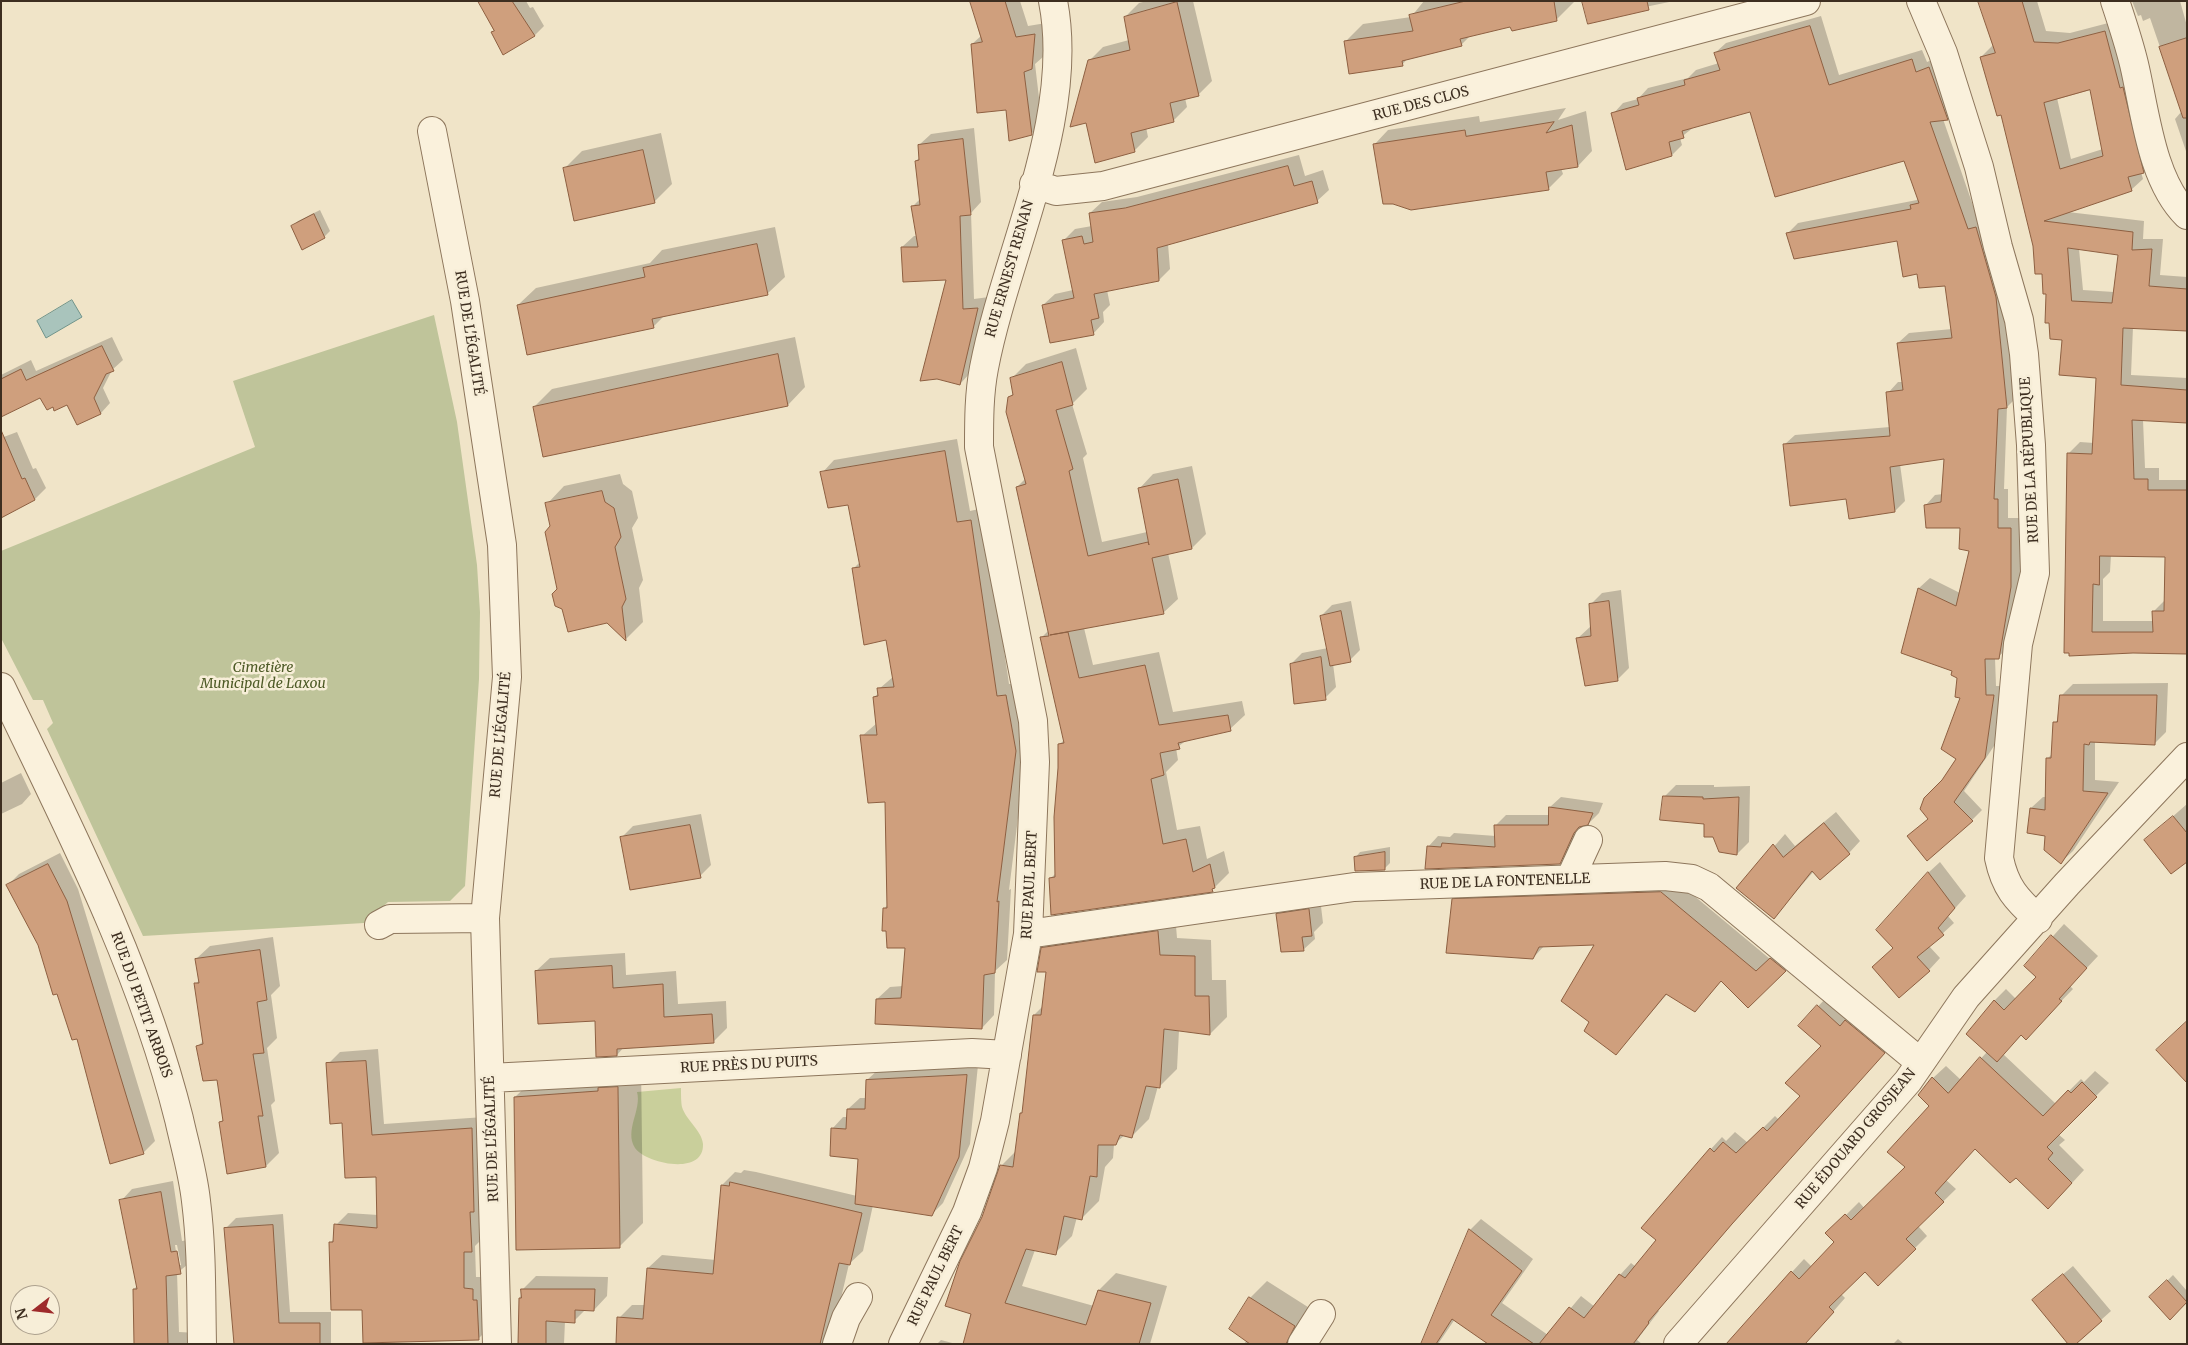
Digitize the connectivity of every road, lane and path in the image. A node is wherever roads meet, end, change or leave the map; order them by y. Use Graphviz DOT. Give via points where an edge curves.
graph roads {
  1 [pos="1053,1"];
  2 [pos="1806,1"];
  3 [pos="1921,1"];
  4 [pos="2115,1"];
  5 [pos="432,131"];
  6 [pos="1034,184"];
  7 [pos="2187,215"];
  8 [pos="978,410"];
  9 [pos="1,688"];
  10 [pos="2187,757"];
  11 [pos="1588,840"];
  12 [pos="1570,880"];
  13 [pos="484,918"];
  14 [pos="2038,919"];
  15 [pos="379,925"];
  16 [pos="1028,934"];
  17 [pos="1007,1055"];
  18 [pos="1920,1062"];
  19 [pos="490,1078"];
  20 [pos="858,1297"];
  21 [pos="1321,1314"];
  22 [pos="202,1344"];
  23 [pos="497,1344"];
  24 [pos="836,1344"];
  25 [pos="903,1344"];
  26 [pos="1302,1344"];
  27 [pos="1678,1344"];
  1 -- 6 [label="street, RUE ERNEST RENAN" via="1058,24 1056,84"];
  2 -- 6 [label="street, RUE DES CLOS" via="1103,186 1056,191"];
  3 -- 14 [label="street, RUE DE LA RÉPUBLIQUE" via="1943,53 1979,167 2019,320 2024,354 2035,573 2018,644 1999,858 2004,878 2018,900"];
  4 -- 7 [label="street" via="2134,62 2156,158 2170,190"];
  5 -- 13 [label="street, RUE DE L'ÉGALITÉ" via="465,301 502,546 507,677"];
  6 -- 8 [label="street, RUE ERNEST RENAN" via="990,340"];
  8 -- 16 [label="street, RUE PAUL BERT" via="978,447 1033,721 1035,762"];
  9 -- 22 [label="street, RUE DU PETIT ARBOIS" via="122,945 161,1055 196,1200"];
  10 -- 14 [label="street, RUE ÉDOUARD GROSJEAN"];
  11 -- 12 [label="street"];
  12 -- 16 [label="street, RUE DE LA FONTENELLE" via="1354,887"];
  12 -- 18 [label="street, RUE DE LA FONTENELLE" via="1665,876 1692,879 1709,887"];
  13 -- 15 [label="street" via="390,919"];
  13 -- 19 [label="street, RUE DE L'ÉGALITÉ"];
  14 -- 18 [label="street, RUE ÉDOUARD GROSJEAN" via="1966,998"];
  16 -- 17 [label="street, RUE PAUL BERT"];
  17 -- 19 [label="street, RUE PRÈS DU PUITS" via="972,1053"];
  17 -- 25 [label="street, RUE PAUL BERT" via="983,1168 950,1250"];
  18 -- 27 [label="street, RUE ÉDOUARD GROSJEAN" via="1881,1112"];
  19 -- 23 [label="street, RUE DE L'ÉGALITÉ"];
  20 -- 24 [label="street"];
  21 -- 26 [label="street"];
}
